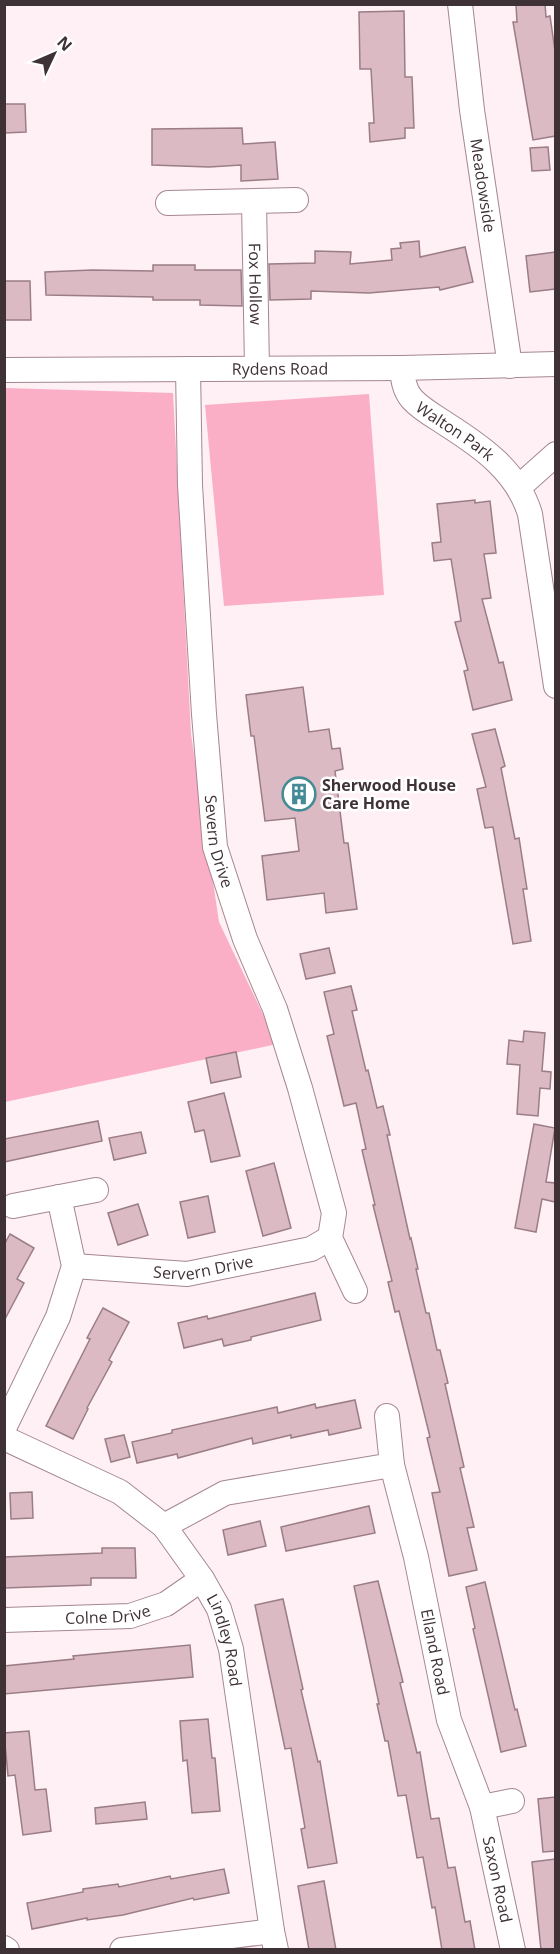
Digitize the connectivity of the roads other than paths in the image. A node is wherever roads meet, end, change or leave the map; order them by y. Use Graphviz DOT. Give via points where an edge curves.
graph roads {
  1 [pos="460,4"];
  2 [pos="296,200"];
  3 [pos="254,202"];
  4 [pos="168,203"];
  5 [pos="555,364"];
  6 [pos="510,366"];
  7 [pos="256,368"];
  8 [pos="402,368"];
  9 [pos="188,369"];
  10 [pos="4,370"];
  11 [pos="555,454"];
  12 [pos="519,487"];
  13 [pos="555,686"];
  14 [pos="96,1190"];
  15 [pos="59,1197"];
  16 [pos="13,1206"];
  17 [pos="330,1238"];
  18 [pos="74,1266"];
  19 [pos="355,1291"];
  20 [pos="387,1416"];
  21 [pos="4,1428"];
  22 [pos="4,1438"];
  23 [pos="392,1465"];
  24 [pos="164,1526"];
  25 [pos="202,1579"];
  26 [pos="4,1620"];
  27 [pos="512,1801"];
  28 [pos="482,1807"];
  29 [pos="274,1940"];
  30 [pos="122,1950"];
  31 [pos="513,1950"];
  1 -- 6 [label="street, Meadowside"];
  2 -- 3 [label="street"];
  3 -- 4 [label="street"];
  3 -- 7 [label="street, Fox Hollow"];
  5 -- 6 [label="street, Rydens Road"];
  6 -- 8 [label="street, Rydens Road"];
  7 -- 8 [label="street, Rydens Road"];
  7 -- 9 [label="street, Rydens Road"];
  8 -- 12 [label="street, Walton Park" via="411,398 477,444"];
  9 -- 10 [label="street, Rydens Road"];
  9 -- 17 [label="street, Severn Drive" via="190,496 214,847 300,1088 334,1213"];
  11 -- 12 [label="street"];
  12 -- 13 [label="street, Walton Park" via="530,514"];
  14 -- 15 [label="street"];
  15 -- 16 [label="street"];
  15 -- 18 [label="street"];
  17 -- 18 [label="street, Servern Drive" via="310,1249 187,1274"];
  17 -- 19 [label="street"];
  18 -- 21 [label="street" via="58,1317"];
  20 -- 23 [label="street, Elland Road"];
  22 -- 24 [label="street, Lindley Road" via="120,1492"];
  23 -- 24 [label="street" via="225,1493"];
  23 -- 28 [label="street, Elland Road" via="417,1557 449,1720"];
  24 -- 25 [label="street, Lindley Road"];
  25 -- 26 [label="street, Colne Drive" via="166,1604 130,1616"];
  25 -- 29 [label="street, Lindley Road" via="219,1609 231,1649"];
  27 -- 28 [label="street"];
  28 -- 31 [label="street, Saxon Road"];
  29 -- 30 [label="street"];
}
